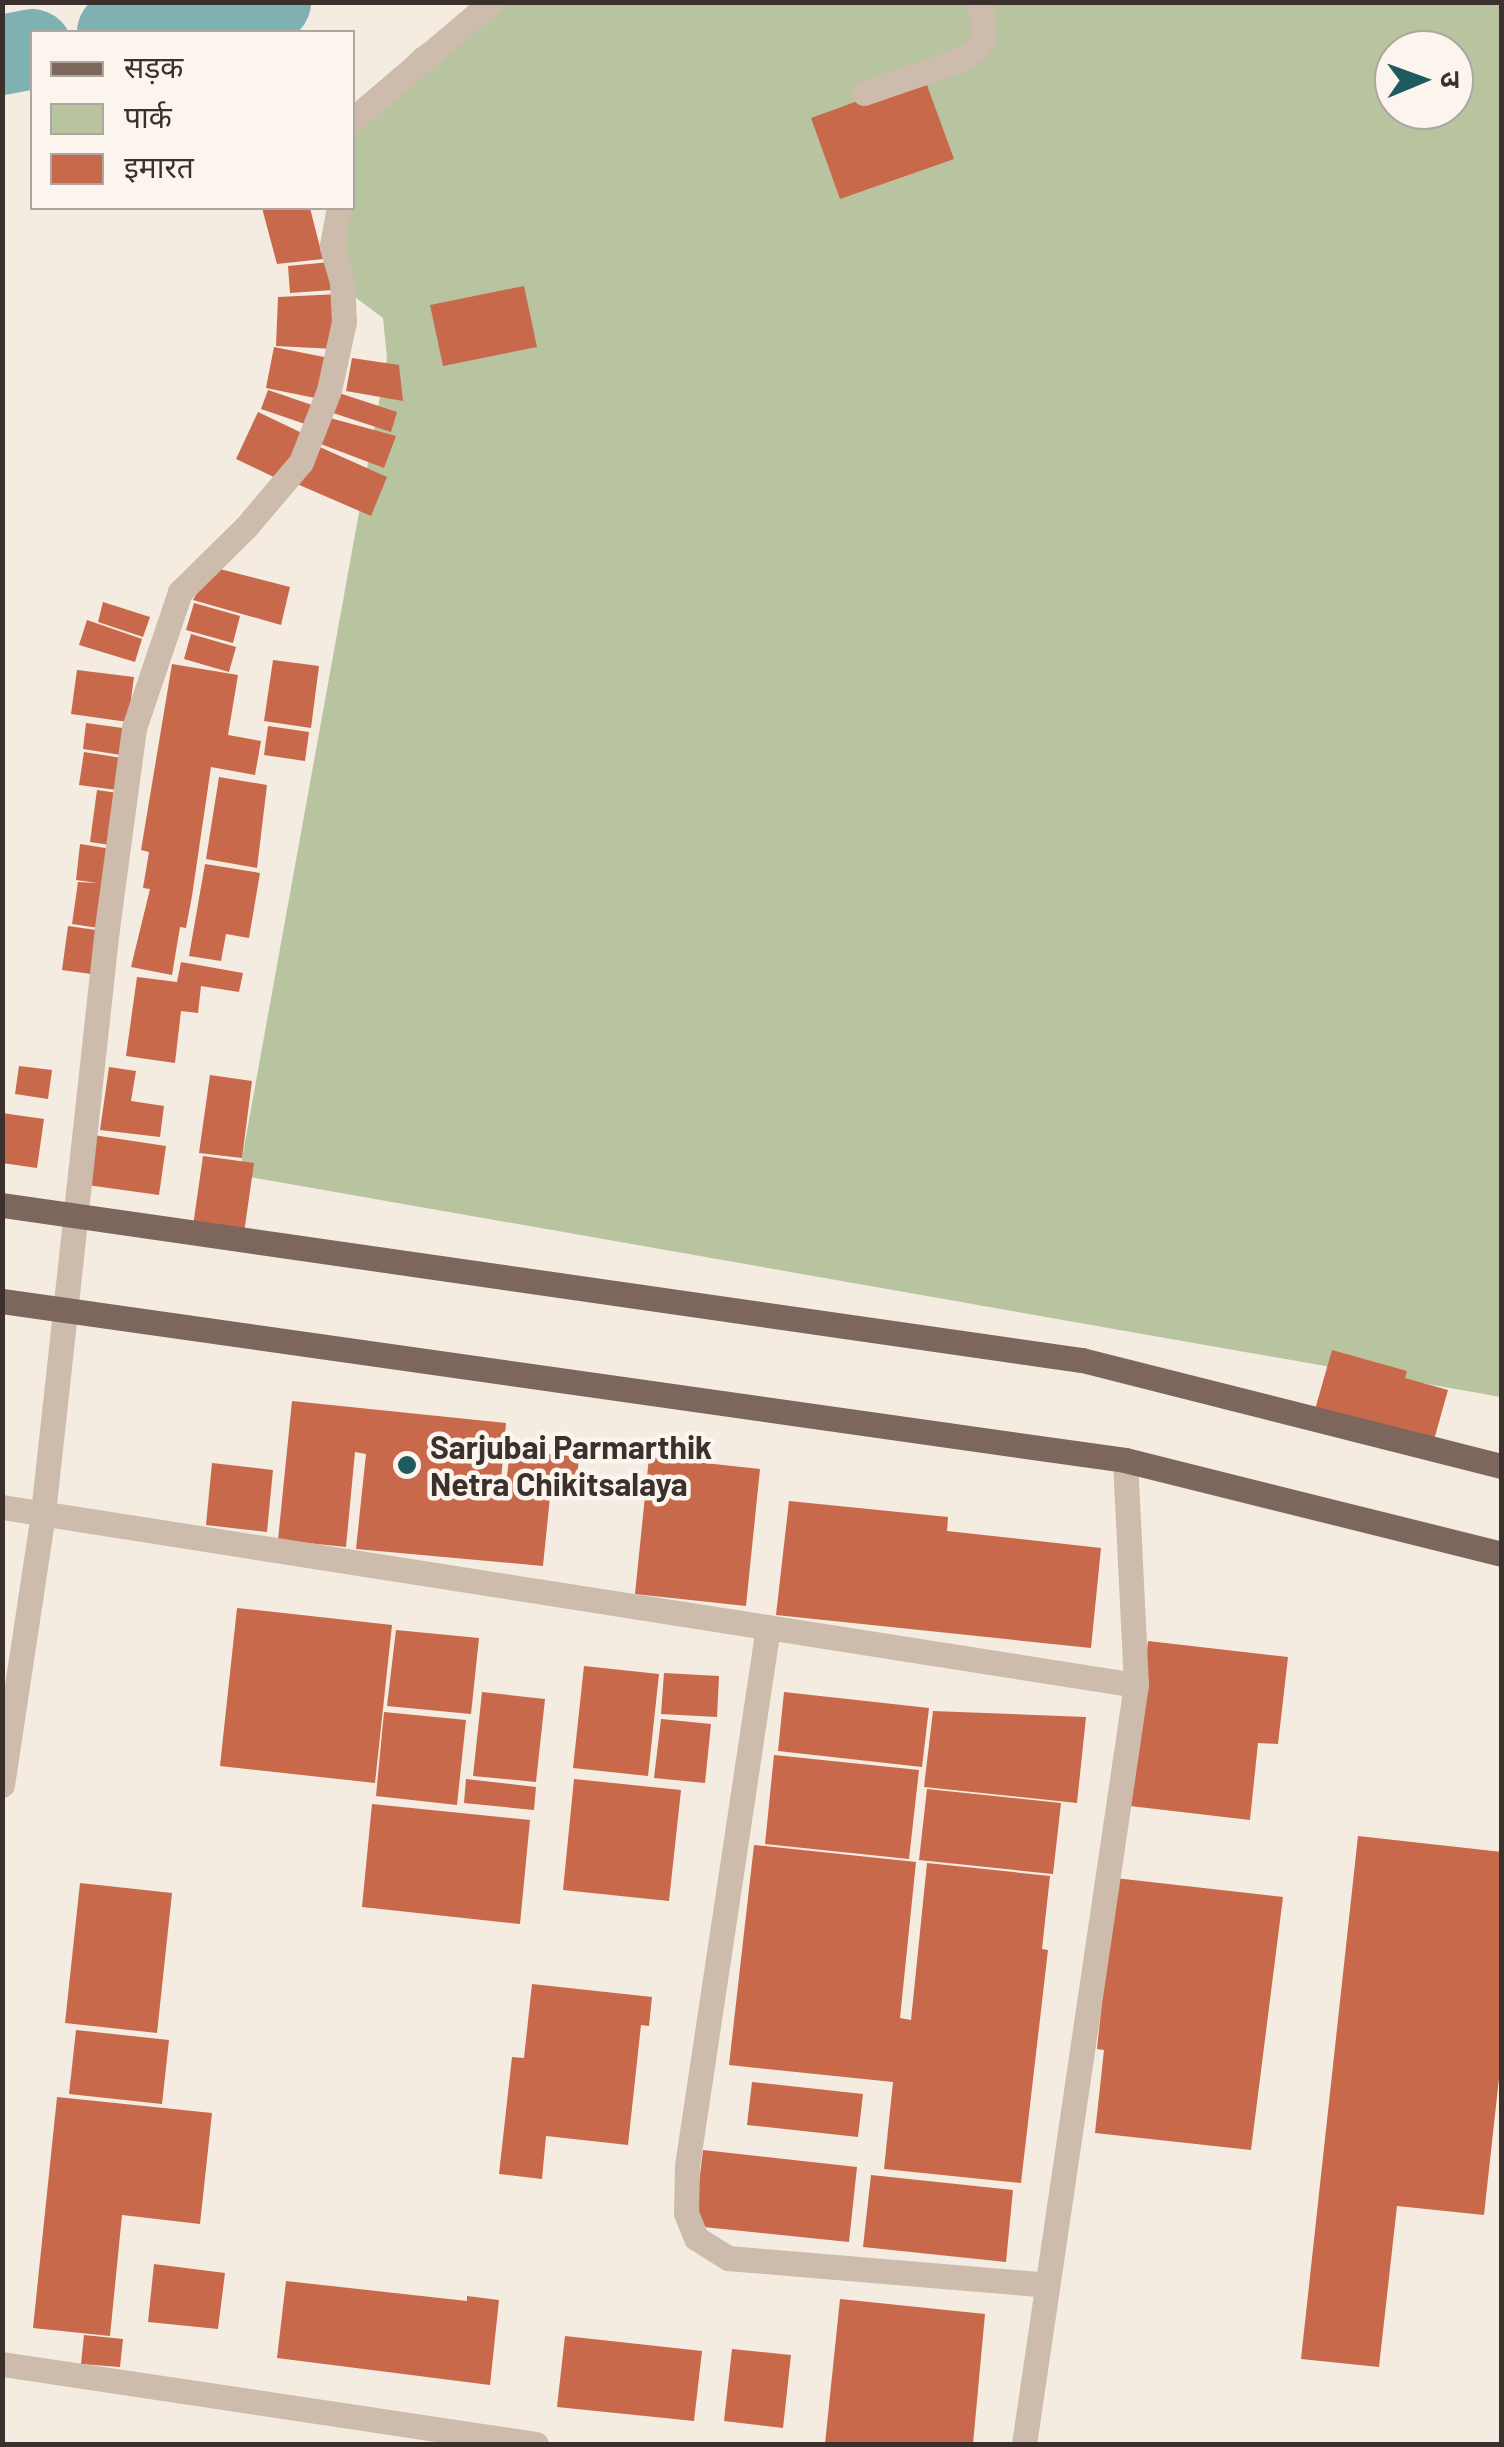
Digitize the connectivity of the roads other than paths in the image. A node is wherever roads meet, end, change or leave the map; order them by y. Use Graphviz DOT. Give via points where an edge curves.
graph roads {
  1 [pos="492,2"];
  2 [pos="978,2"];
  3 [pos="864,94"];
  4 [pos="355,117"];
  5 [pos="339,210"];
  6 [pos="2,1205"];
  7 [pos="74,1218"];
  8 [pos="2,1300"];
  9 [pos="64,1308"];
  10 [pos="1125,1460"];
  11 [pos="1502,1466"];
  12 [pos="2,1507"];
  13 [pos="43,1513"];
  14 [pos="1502,1554"];
  15 [pos="768,1627"];
  16 [pos="1136,1685"];
  17 [pos="2,1784"];
  18 [pos="1048,2285"];
  19 [pos="2,2364"];
  20 [pos="536,2444"];
  21 [pos="1024,2444"];
  1 -- 4 [label="street"];
  2 -- 3 [label="street" via="984,36 977,48"];
  5 -- 7 [label="street" via="332,246 344,322 329,390 301,462 180,592 134,728"];
  6 -- 7 [label="main road"];
  7 -- 9 [label="street"];
  7 -- 11 [label="main road" via="1082,1360"];
  8 -- 9 [label="main road"];
  9 -- 10 [label="main road"];
  9 -- 13 [label="street"];
  10 -- 14 [label="main road"];
  10 -- 16 [label="street"];
  12 -- 13 [label="street"];
  13 -- 15 [label="street"];
  13 -- 17 [label="street"];
  15 -- 16 [label="street"];
  15 -- 18 [label="street" via="687,2166 686,2213 696,2238 728,2258"];
  16 -- 18 [label="street"];
  18 -- 21 [label="street"];
  19 -- 20 [label="street"];
}
